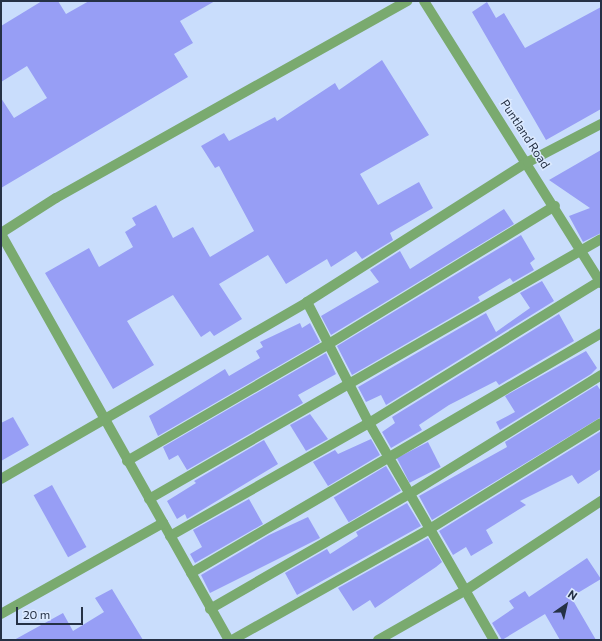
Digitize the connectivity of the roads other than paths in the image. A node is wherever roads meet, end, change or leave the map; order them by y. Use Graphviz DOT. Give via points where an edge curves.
graph roads {
  1 [pos="407,1"];
  2 [pos="424,1"];
  3 [pos="601,124"];
  4 [pos="528,162"];
  5 [pos="555,206"];
  6 [pos="1,234"];
  7 [pos="601,239"];
  8 [pos="581,250"];
  9 [pos="600,282"];
  10 [pos="307,302"];
  11 [pos="601,333"];
  12 [pos="328,345"];
  13 [pos="601,375"];
  14 [pos="348,384"];
  15 [pos="103,417"];
  16 [pos="369,423"];
  17 [pos="601,423"];
  18 [pos="390,458"];
  19 [pos="127,461"];
  20 [pos="1,479"];
  21 [pos="411,493"];
  22 [pos="149,499"];
  23 [pos="601,501"];
  24 [pos="163,523"];
  25 [pos="428,530"];
  26 [pos="170,536"];
  27 [pos="191,573"];
  28 [pos="466,590"];
  29 [pos="210,609"];
  30 [pos="1,614"];
  31 [pos="231,640"];
  32 [pos="378,640"];
  33 [pos="494,640"];
  1 -- 6 [label="street" via="56,198"];
  2 -- 4 [label="street, Puntland Road"];
  3 -- 4 [label="street"];
  4 -- 5 [label="street, Puntland Road"];
  4 -- 10 [label="street"];
  5 -- 8 [label="street, Puntland Road"];
  5 -- 12 [label="street"];
  6 -- 15 [label="street"];
  7 -- 8 [label="street"];
  8 -- 9 [label="street, Puntland Road"];
  8 -- 14 [label="street"];
  9 -- 16 [label="street"];
  10 -- 12 [label="street"];
  10 -- 15 [label="street"];
  11 -- 18 [label="street"];
  12 -- 14 [label="street"];
  12 -- 19 [label="street"];
  13 -- 21 [label="street"];
  14 -- 16 [label="street"];
  14 -- 22 [label="street"];
  15 -- 19 [label="street"];
  15 -- 20 [label="street"];
  16 -- 18 [label="street"];
  16 -- 26 [label="street"];
  17 -- 25 [label="street"];
  18 -- 21 [label="street"];
  18 -- 27 [label="street"];
  19 -- 22 [label="street"];
  21 -- 25 [label="street"];
  21 -- 29 [label="street"];
  22 -- 24 [label="street"];
  23 -- 28 [label="street"];
  24 -- 26 [label="street"];
  24 -- 30 [label="street"];
  25 -- 28 [label="street"];
  25 -- 31 [label="street"];
  26 -- 27 [label="street"];
  27 -- 29 [label="street"];
  28 -- 32 [label="street"];
  28 -- 33 [label="street"];
  29 -- 31 [label="street"];
}
